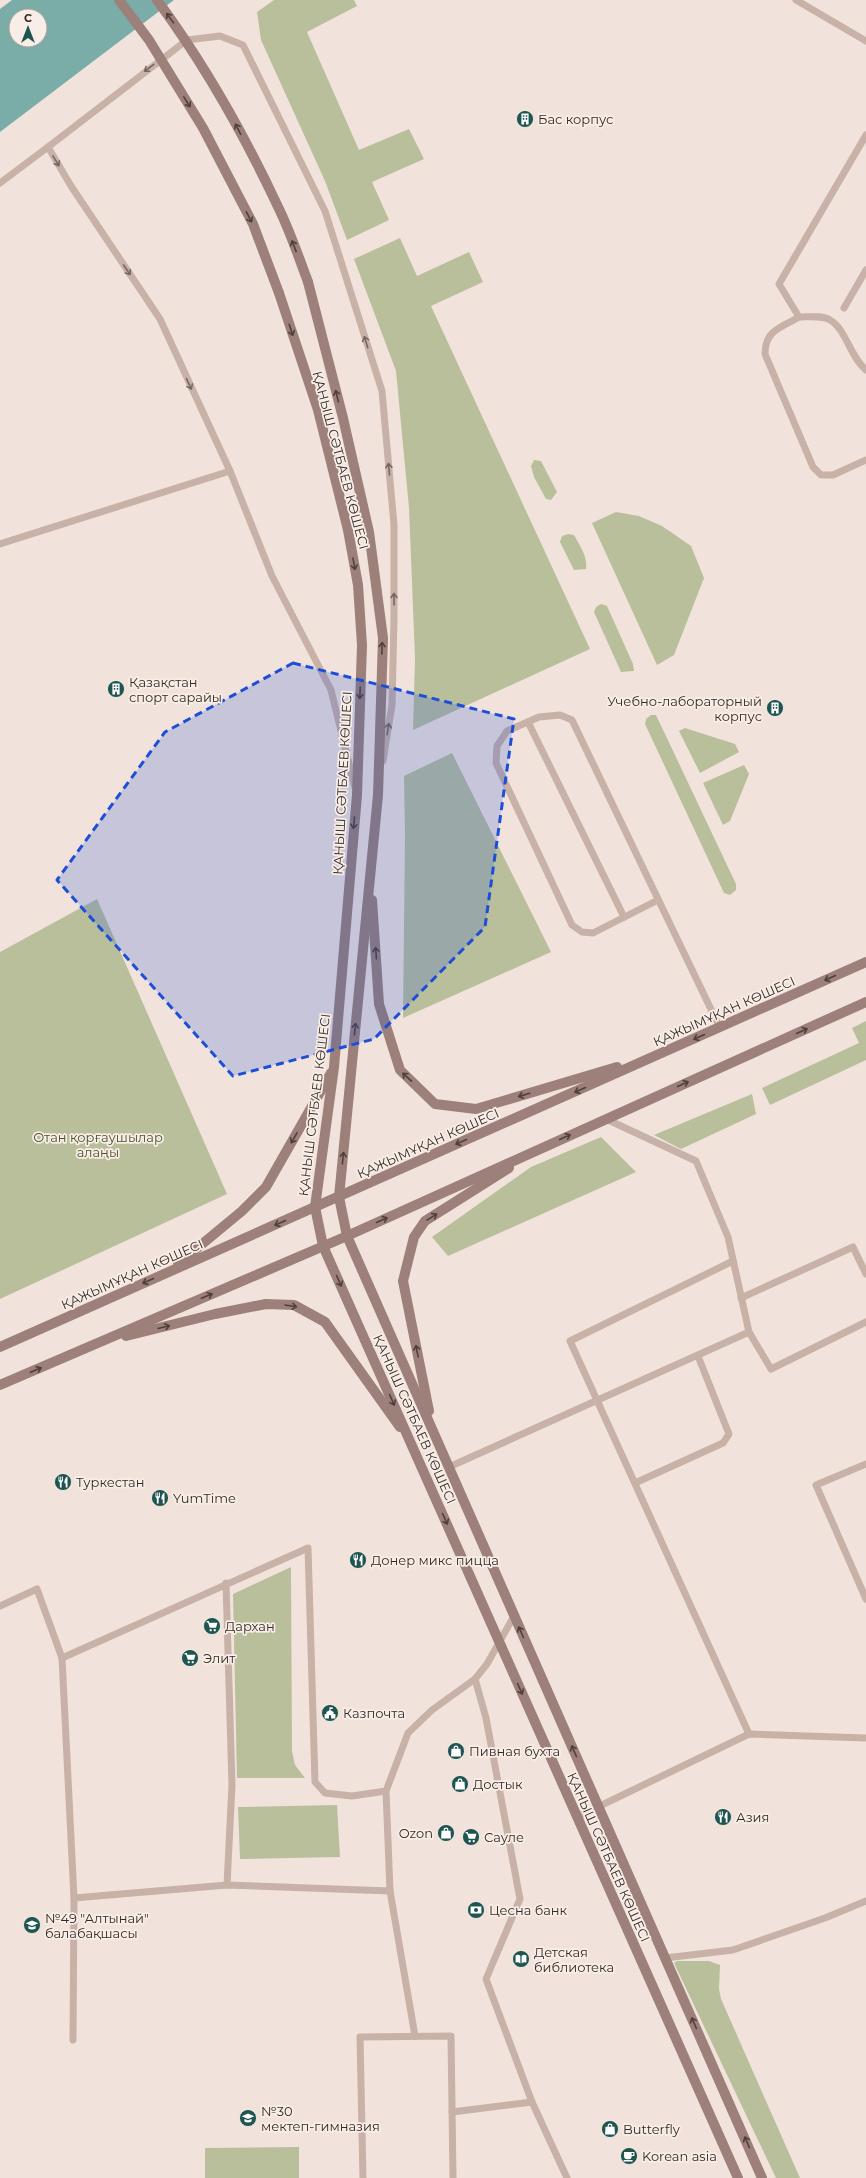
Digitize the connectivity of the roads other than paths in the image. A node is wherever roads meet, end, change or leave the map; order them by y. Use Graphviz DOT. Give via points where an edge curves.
graph roads {
  1 [pos="119,0"];
  2 [pos="157,0"];
  3 [pos="796,0"];
  4 [pos="866,41"];
  5 [pos="866,135"];
  6 [pos="48,147"];
  7 [pos="0,183"];
  8 [pos="866,270"];
  9 [pos="844,308"];
  10 [pos="799,317"];
  11 [pos="866,370"];
  12 [pos="866,460"];
  13 [pos="230,471"];
  14 [pos="0,544"];
  15 [pos="528,722"];
  16 [pos="357,795"];
  17 [pos="378,795"];
  18 [pos="370,870"];
  19 [pos="658,900"];
  20 [pos="624,917"];
  21 [pos="866,962"];
  22 [pos="866,1002"];
  23 [pos="720,1028"];
  24 [pos="655,1056"];
  25 [pos="334,1068"];
  26 [pos="606,1119"];
  27 [pos="540,1149"];
  28 [pos="339,1197"];
  29 [pos="315,1207"];
  30 [pos="347,1236"];
  31 [pos="323,1246"];
  32 [pos="733,1261"];
  33 [pos="168,1272"];
  34 [pos="866,1274"];
  35 [pos="741,1298"];
  36 [pos="866,1322"];
  37 [pos="749,1332"];
  38 [pos="99,1342"];
  39 [pos="0,1347"];
  40 [pos="698,1356"];
  41 [pos="0,1385"];
  42 [pos="597,1400"];
  43 [pos="433,1430"];
  44 [pos="412,1444"];
  45 [pos="866,1464"];
  46 [pos="449,1467"];
  47 [pos="636,1483"];
  48 [pos="226,1583"];
  49 [pos="866,1599"];
  50 [pos="0,1606"];
  51 [pos="514,1616"];
  52 [pos="499,1641"];
  53 [pos="62,1658"];
  54 [pos="475,1679"];
  55 [pos="749,1734"];
  56 [pos="866,1738"];
  57 [pos="386,1791"];
  58 [pos="599,1807"];
  59 [pos="577,1817"];
  60 [pos="227,1885"];
  61 [pos="390,1891"];
  62 [pos="74,1898"];
  63 [pos="866,1901"];
  64 [pos="665,1958"];
  65 [pos="415,2036"];
  66 [pos="73,2040"];
  67 [pos="532,2102"];
  68 [pos="452,2112"];
  69 [pos="363,2178"];
  70 [pos="453,2178"];
  71 [pos="567,2178"];
  72 [pos="738,2178"];
  73 [pos="762,2178"];
  1 -- 16 [label="main road, ҚАНЫШ СӘТБАЕВ КӨШЕСІ, one-way, bridge" via="149,40 202,128 253,224 318,410 348,530 358,585 362,645"];
  17 -- 2 [label="main road, ҚАНЫШ СӘТБАЕВ КӨШЕСІ, one-way, bridge" via="382,638 368,532 343,418 308,282 281,212 229,112"];
  3 -- 4 [label="lane"];
  5 -- 10 [label="lane" via="779,284"];
  6 -- 7 [label="lane"];
  6 -- 13 [label="lane, one-way" via="71,186 160,319"];
  17 -- 6 [label="lane, one-way" via="392,705 394,619 394,525 382,392 325,211 243,45 220,36 187,40"];
  8 -- 9 [label="lane"];
  10 -- 11 [label="lane" via="821,317 833,322 858,363"];
  10 -- 12 [label="lane" via="771,333 765,342 765,354 813,467 821,475 833,475"];
  13 -- 14 [label="lane"];
  13 -- 16 [label="lane" via="272,576 331,690"];
  15 -- 19 [label="lane" via="539,717 560,715 572,720"];
  15 -- 20 [label="lane"];
  15 -- 20 [label="lane" via="507,731 497,746 496,763 572,925 582,932 593,933"];
  16 -- 25 [label="main road, ҚАНЫШ СӘТБАЕВ КӨШЕСІ, one-way"];
  17 -- 18 [label="main road, ҚАНЫШ СӘТБАЕВ КӨШЕСІ"];
  24 -- 18 [label="main road, one-way" via="476,1109 435,1104 400,1070 379,1004"];
  28 -- 18 [label="main road, ҚАНЫШ СӘТБАЕВ КӨШЕСІ, one-way"];
  19 -- 20 [label="lane"];
  19 -- 23 [label="lane"];
  21 -- 23 [label="main road, ҚАЖЫМҰҚАН КӨШЕСІ, one-way"];
  26 -- 22 [label="main road, one-way"];
  23 -- 24 [label="main road, ҚАЖЫМҰҚАН КӨШЕСІ, one-way"];
  24 -- 28 [label="main road, ҚАЖЫМҰҚАН КӨШЕСІ, one-way"];
  25 -- 29 [label="main road, ҚАНЫШ СӘТБАЕВ КӨШЕСІ"];
  25 -- 33 [label="main road, one-way" via="266,1187 242,1211"];
  27 -- 26 [label="main road, one-way"];
  26 -- 32 [label="lane" via="696,1161 728,1237"];
  30 -- 27 [label="main road, one-way"];
  43 -- 27 [label="main road, one-way" via="403,1281 414,1237 425,1221"];
  28 -- 29 [label="main road, ҚАЖЫМҰҚАН КӨШЕСІ"];
  28 -- 30 [label="main road, ҚАНЫШ СӘТБАЕВ КӨШЕСІ"];
  29 -- 31 [label="main road, ҚАНЫШ СӘТБАЕВ КӨШЕСІ"];
  29 -- 33 [label="main road, ҚАЖЫМҰҚАН КӨШЕСІ, one-way"];
  30 -- 31 [label="main road"];
  30 -- 43 [label="main road, ҚАНЫШ СӘТБАЕВ КӨШЕСІ"];
  38 -- 31 [label="main road, one-way"];
  31 -- 44 [label="main road, ҚАНЫШ СӘТБАЕВ КӨШЕСІ, one-way"];
  32 -- 35 [label="lane"];
  32 -- 42 [label="lane" via="570,1341"];
  33 -- 39 [label="main road, ҚАЖЫМҰҚАН КӨШЕСІ, one-way"];
  34 -- 35 [label="lane" via="853,1247"];
  35 -- 37 [label="lane"];
  36 -- 37 [label="lane" via="771,1369"];
  37 -- 40 [label="lane"];
  41 -- 38 [label="main road, one-way"];
  38 -- 44 [label="main road, one-way" via="215,1314 258,1306 294,1305 324,1322"];
  40 -- 42 [label="lane"];
  40 -- 47 [label="lane" via="729,1434 723,1443"];
  42 -- 46 [label="lane"];
  42 -- 47 [label="lane"];
  43 -- 46 [label="main road, ҚАНЫШ СӘТБАЕВ КӨШЕСІ"];
  44 -- 52 [label="main road, ҚАНЫШ СӘТБАЕВ КӨШЕСІ, one-way"];
  45 -- 49 [label="lane" via="816,1485"];
  46 -- 51 [label="main road, ҚАНЫШ СӘТБАЕВ КӨШЕСІ"];
  47 -- 55 [label="lane"];
  48 -- 53 [label="lane"];
  48 -- 57 [label="lane" via="308,1548 315,1782 325,1793 352,1796"];
  48 -- 60 [label="lane" via="232,1785"];
  50 -- 53 [label="lane" via="37,1589"];
  51 -- 52 [label="lane"];
  58 -- 51 [label="main road, ҚАНЫШ СӘТБАЕВ КӨШЕСІ, one-way"];
  52 -- 54 [label="lane"];
  52 -- 59 [label="main road, ҚАНЫШ СӘТБАЕВ КӨШЕСІ, one-way"];
  53 -- 62 [label="lane"];
  54 -- 57 [label="lane" via="432,1710 408,1733"];
  54 -- 67 [label="lane" via="486,1718 520,1899 486,1979"];
  55 -- 56 [label="lane"];
  55 -- 58 [label="lane"];
  57 -- 61 [label="lane"];
  58 -- 59 [label="lane"];
  58 -- 64 [label="main road, ҚАНЫШ СӘТБАЕВ КӨШЕСІ"];
  59 -- 72 [label="main road, ҚАНЫШ СӘТБАЕВ КӨШЕСІ"];
  60 -- 61 [label="lane"];
  60 -- 62 [label="lane"];
  61 -- 65 [label="lane"];
  62 -- 66 [label="lane"];
  63 -- 64 [label="lane" via="733,1950"];
  73 -- 64 [label="main road, ҚАНЫШ СӘТБАЕВ КӨШЕСІ, one-way"];
  65 -- 68 [label="lane" via="451,2036"];
  65 -- 69 [label="lane" via="360,2037"];
  67 -- 68 [label="lane"];
  67 -- 71 [label="lane"];
  68 -- 70 [label="lane"];
}
